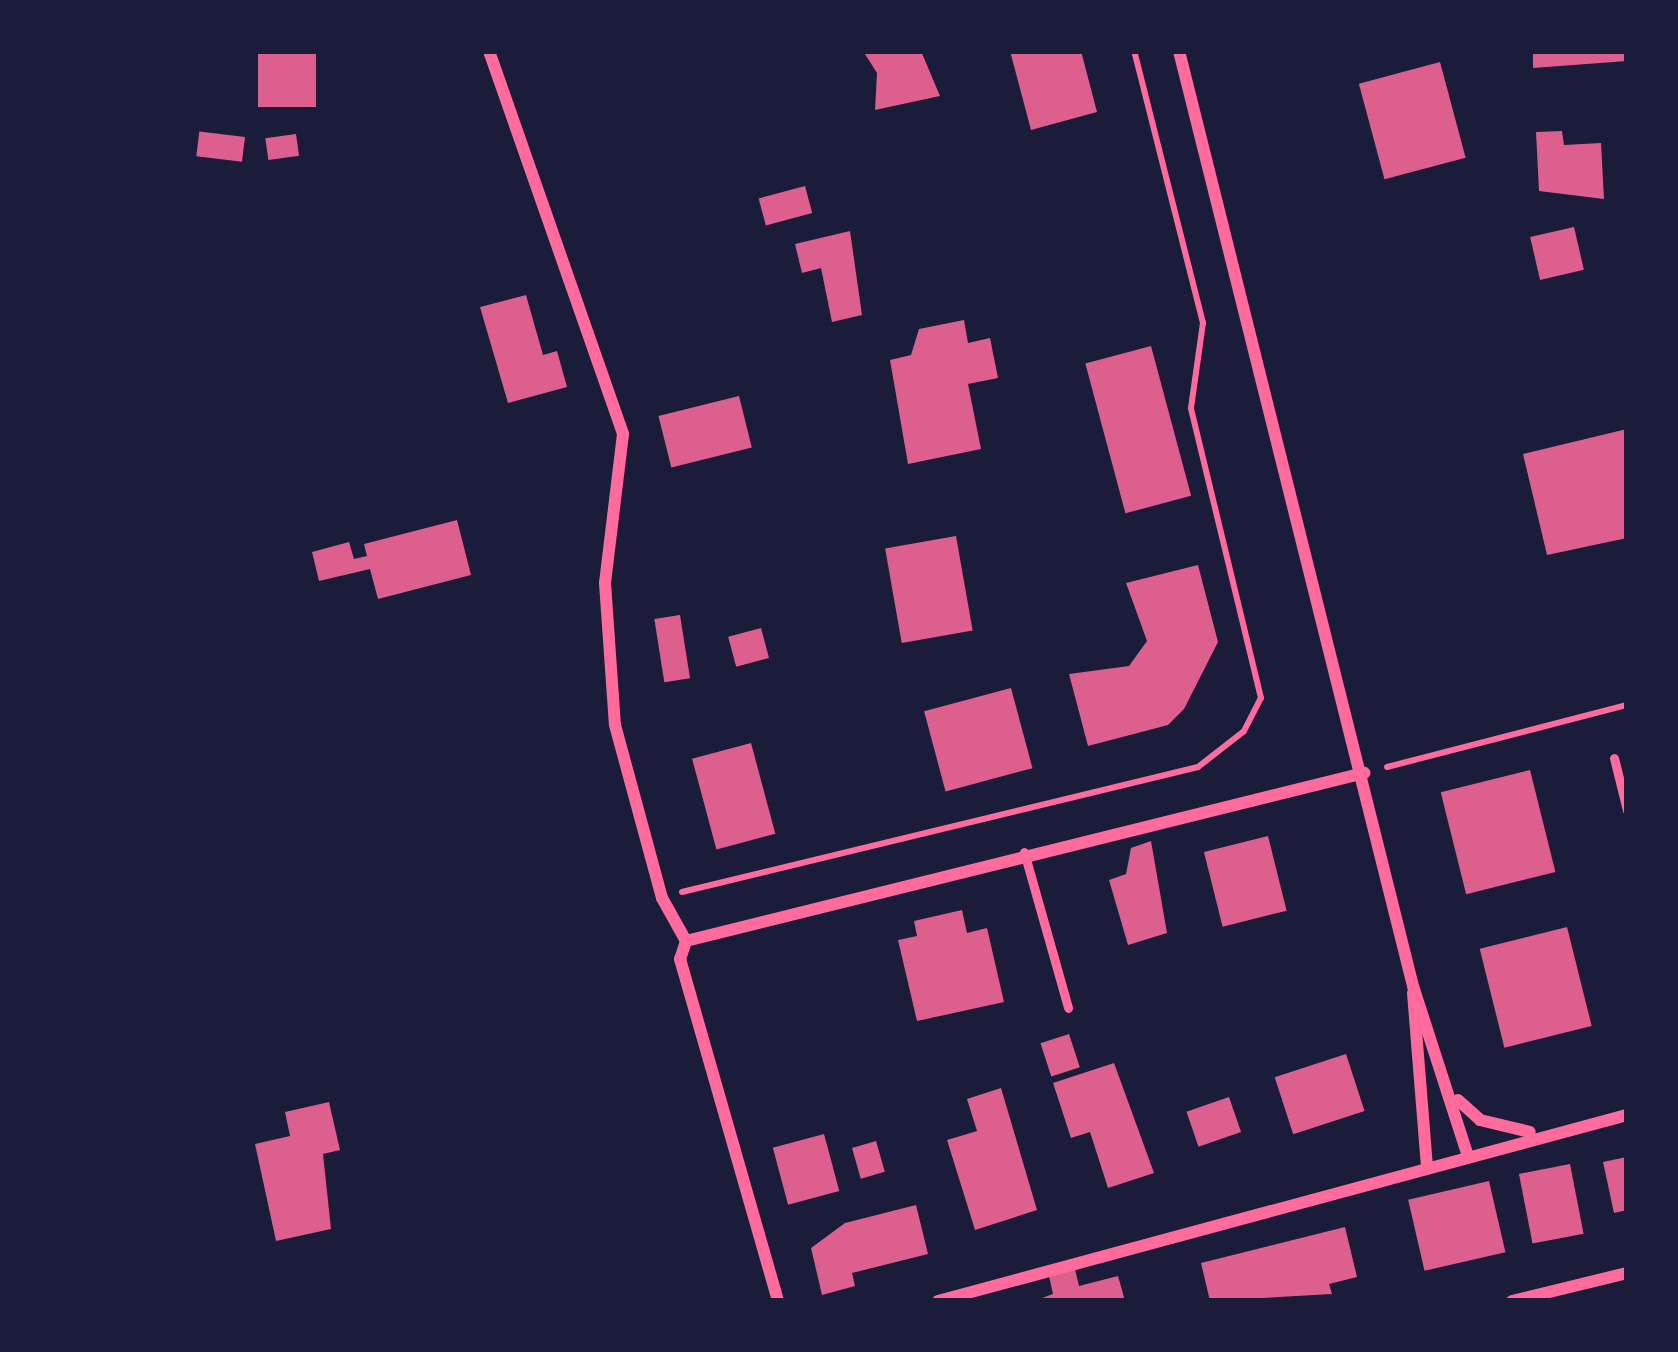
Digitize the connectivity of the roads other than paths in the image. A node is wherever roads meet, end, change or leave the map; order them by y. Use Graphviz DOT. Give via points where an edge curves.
graph roads {
  1 [pos="489,51"];
  2 [pos="1179,51"];
  3 [pos="1614,758"];
  4 [pos="1364,773"];
  5 [pos="1627,810"];
  6 [pos="1024,852"];
  7 [pos="686,940"];
  8 [pos="1413,986"];
  9 [pos="1069,1008"];
  10 [pos="1454,1094"];
  11 [pos="1627,1115"];
  12 [pos="1537,1133"];
  13 [pos="1468,1156"];
  14 [pos="1426,1167"];
  15 [pos="1627,1273"];
  16 [pos="778,1301"];
  17 [pos="938,1301"];
  18 [pos="1512,1301"];
  1 -- 7 [label="street" via="622,434 605,583 615,725 662,898"];
  2 -- 4 [label="street"];
  3 -- 5 [label="lane"];
  4 -- 6 [label="street"];
  4 -- 8 [label="street"];
  6 -- 7 [label="street"];
  6 -- 9 [label="lane"];
  7 -- 16 [label="street" via="680,959"];
  8 -- 10 [label="street"];
  8 -- 14 [label="street"];
  10 -- 12 [label="street" via="1480,1120"];
  10 -- 13 [label="street"];
  11 -- 12 [label="street"];
  12 -- 13 [label="street"];
  13 -- 14 [label="street"];
  14 -- 17 [label="street"];
  15 -- 18 [label="street"];
}
